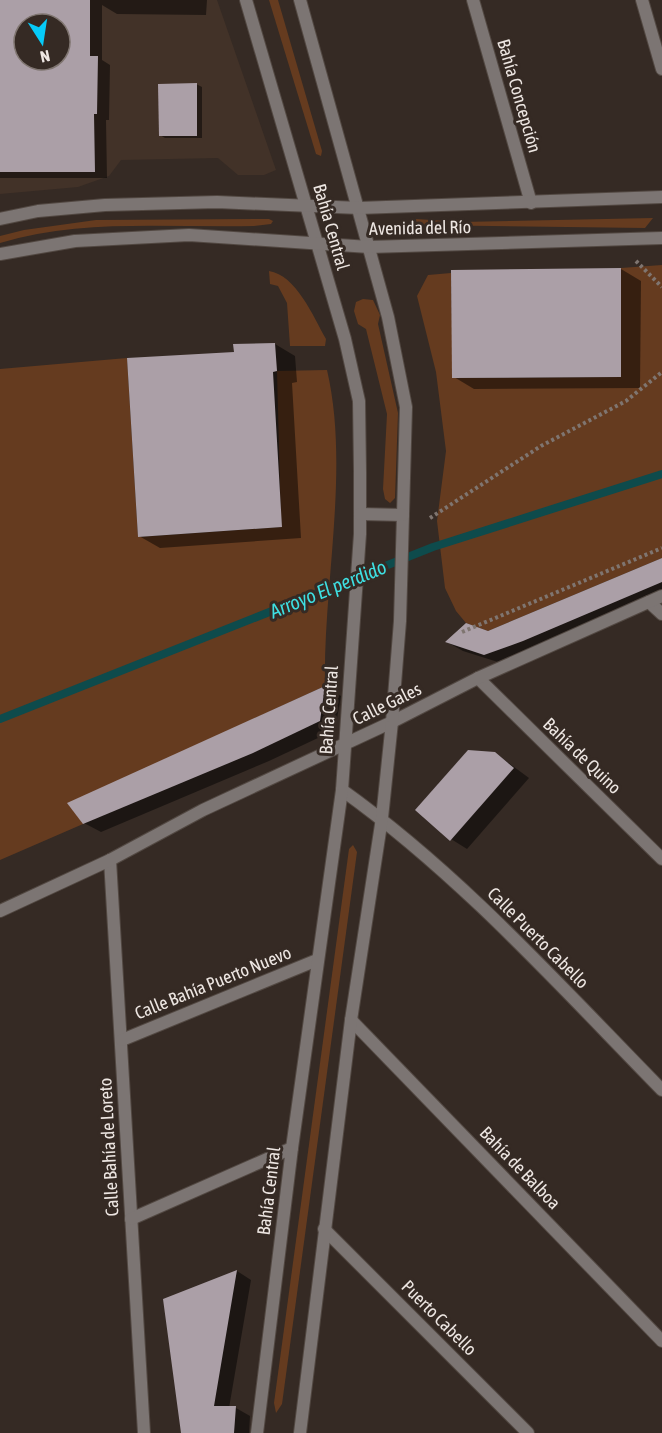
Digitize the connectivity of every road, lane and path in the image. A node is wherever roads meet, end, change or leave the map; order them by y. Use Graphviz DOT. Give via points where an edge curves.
graph roads {
  1 [pos="246,0"];
  2 [pos="300,0"];
  3 [pos="472,0"];
  4 [pos="642,0"];
  5 [pos="662,69"];
  6 [pos="662,197"];
  7 [pos="531,203"];
  8 [pos="306,208"];
  9 [pos="359,208"];
  10 [pos="0,219"];
  11 [pos="662,238"];
  12 [pos="317,245"];
  13 [pos="369,247"];
  14 [pos="0,254"];
  15 [pos="636,261"];
  16 [pos="662,287"];
  17 [pos="662,372"];
  18 [pos="360,514"];
  19 [pos="404,514"];
  20 [pos="430,518"];
  21 [pos="662,548"];
  22 [pos="662,596"];
  23 [pos="650,602"];
  24 [pos="662,614"];
  25 [pos="462,632"];
  26 [pos="478,678"];
  27 [pos="392,722"];
  28 [pos="345,743"];
  29 [pos="342,790"];
  30 [pos="382,818"];
  31 [pos="110,860"];
  32 [pos="662,860"];
  33 [pos="0,911"];
  34 [pos="317,960"];
  35 [pos="351,1020"];
  36 [pos="122,1040"];
  37 [pos="662,1090"];
  38 [pos="292,1148"];
  39 [pos="131,1219"];
  40 [pos="324,1229"];
  41 [pos="662,1341"];
  42 [pos="258,1432"];
  43 [pos="144,1433"];
  44 [pos="300,1433"];
  45 [pos="528,1433"];
  1 -- 8 [label="street, Bahía Central"];
  2 -- 9 [label="street, Bahía Central"];
  3 -- 7 [label="street, Bahía Concepción"];
  4 -- 5 [label="street"];
  6 -- 7 [label="street, Avenida del Río"];
  7 -- 9 [label="street, Avenida del Río"];
  8 -- 9 [label="street, Avenida del Río"];
  8 -- 10 [label="street, Avenida del Río" via="217,202 105,205"];
  8 -- 12 [label="street, Bahía Central"];
  9 -- 13 [label="street, Bahía Central"];
  11 -- 13 [label="street, Avenida del Río"];
  12 -- 13 [label="street, Avenida del Río"];
  12 -- 14 [label="street, Avenida del Río" via="199,236 137,237 75,241"];
  12 -- 18 [label="street, Bahía Central" via="345,339 358,401"];
  13 -- 19 [label="street, Bahía Central" via="406,407"];
  15 -- 16 [label="path"];
  17 -- 20 [label="path" via="626,401 541,446"];
  18 -- 19 [label="street"];
  18 -- 28 [label="street, Bahía Central"];
  19 -- 27 [label="street, Bahía Central"];
  21 -- 25 [label="path"];
  22 -- 23 [label="street, Calle Gales"];
  23 -- 24 [label="street"];
  23 -- 26 [label="street, Calle Gales"];
  26 -- 27 [label="street, Calle Gales"];
  26 -- 32 [label="street, Bahía de Quino"];
  27 -- 28 [label="street, Calle Gales"];
  27 -- 30 [label="street, Bahía Central"];
  28 -- 29 [label="street, Bahía Central"];
  28 -- 31 [label="street, Calle Gales" via="203,810"];
  29 -- 30 [label="street, Calle Puerto Cabello"];
  29 -- 34 [label="street, Bahía Central"];
  30 -- 35 [label="street, Bahía Central"];
  30 -- 37 [label="street, Calle Puerto Cabello" via="475,899"];
  31 -- 33 [label="street, Calle Gales"];
  31 -- 36 [label="street, Calle Bahía de Loreto"];
  34 -- 36 [label="street, Calle Bahía Puerto Nuevo"];
  34 -- 38 [label="street, Bahía Central"];
  35 -- 40 [label="street, Bahía Central"];
  35 -- 41 [label="street, Bahía de Balboa"];
  36 -- 39 [label="street, Calle Bahía de Loreto"];
  38 -- 39 [label="street"];
  38 -- 42 [label="street, Bahía Central"];
  39 -- 43 [label="street, Calle Bahía de Loreto"];
  40 -- 44 [label="street, Bahía Central"];
  40 -- 45 [label="street, Puerto Cabello"];
}
